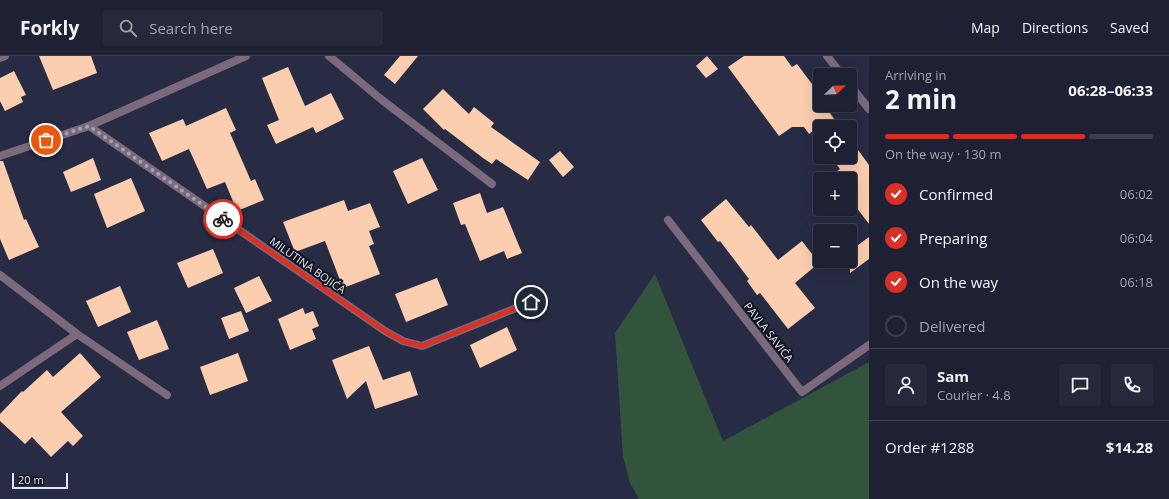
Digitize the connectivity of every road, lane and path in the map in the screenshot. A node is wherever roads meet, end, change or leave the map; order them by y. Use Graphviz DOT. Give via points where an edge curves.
graph roads {
  1 [pos="5,56"];
  2 [pos="246,56"];
  3 [pos="329,56"];
  4 [pos="827,56"];
  5 [pos="0,58"];
  6 [pos="836,68"];
  7 [pos="857,94"];
  8 [pos="869,109"];
  9 [pos="89,126"];
  10 [pos="1,154"];
  11 [pos="492,184"];
  12 [pos="668,220"];
  13 [pos="0,275"];
  14 [pos="531,302"];
  15 [pos="77,334"];
  16 [pos="869,345"];
  17 [pos="0,386"];
  18 [pos="167,395"];
  1 -- 5 [label="street"];
  2 -- 9 [label="street"];
  3 -- 11 [label="street"];
  4 -- 6 [label="street"];
  7 -- 8 [label="street"];
  9 -- 10 [label="street"];
  9 -- 14 [label="street, MILUTINA BOJIĆA" via="403,341 422,346"];
  12 -- 16 [label="street, PAVLA SAVIĆA" via="802,392"];
  13 -- 15 [label="street"];
  15 -- 17 [label="street"];
  15 -- 18 [label="street"];
}
